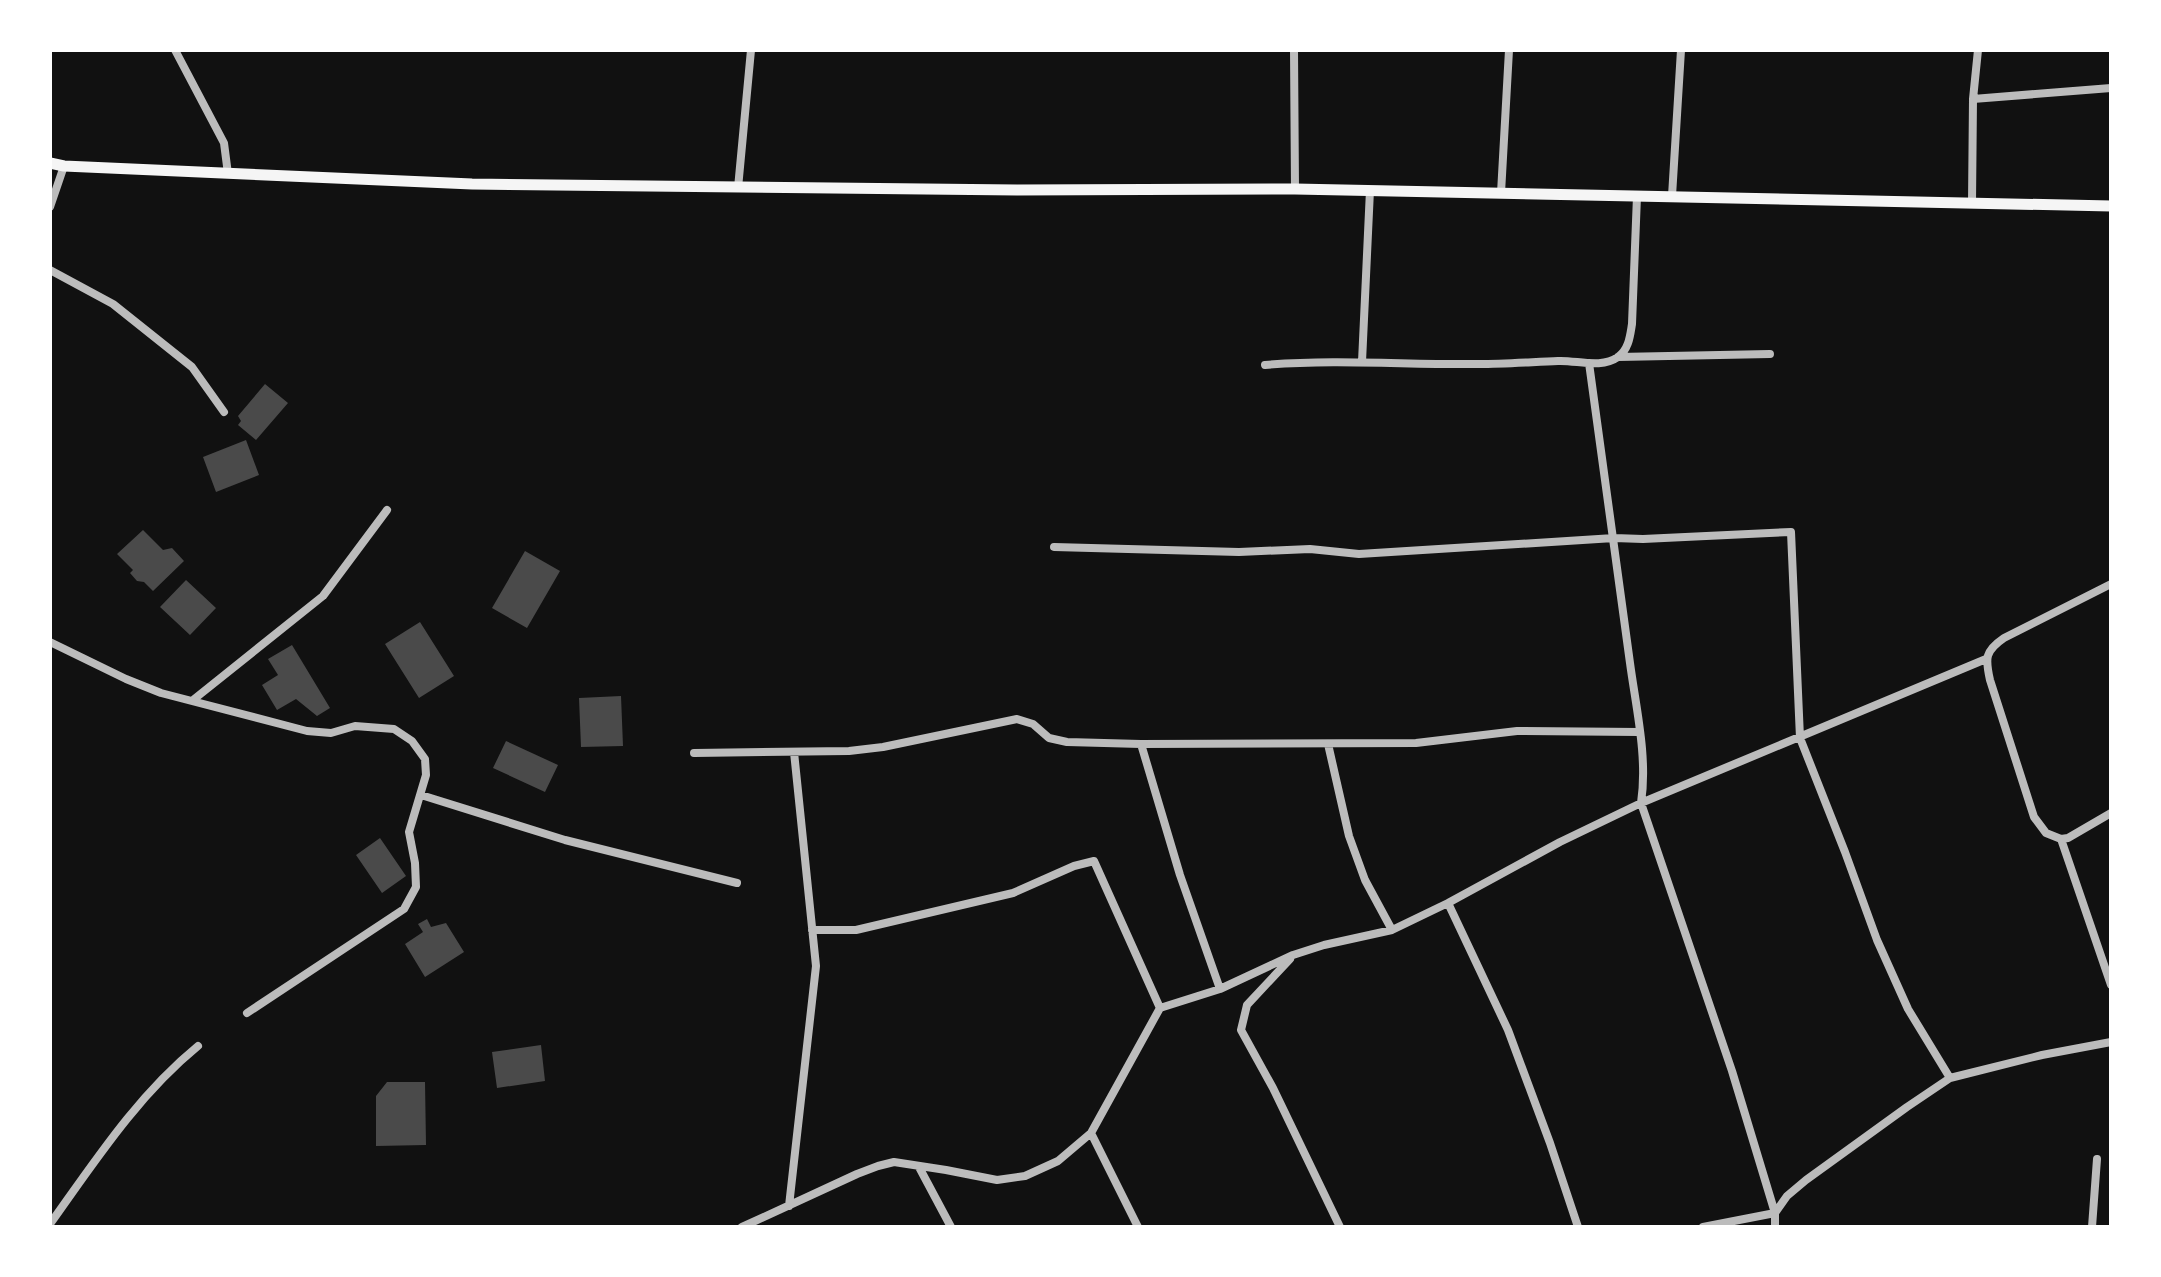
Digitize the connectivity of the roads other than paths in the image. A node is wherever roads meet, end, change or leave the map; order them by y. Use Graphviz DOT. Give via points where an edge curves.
graph roads {
  1 [pos="175,50"];
  2 [pos="751,50"];
  3 [pos="1294,50"];
  4 [pos="1509,50"];
  5 [pos="1681,50"];
  6 [pos="1978,50"];
  7 [pos="2111,88"];
  8 [pos="1973,99"];
  9 [pos="50,163"];
  10 [pos="64,166"];
  11 [pos="228,174"];
  12 [pos="738,188"];
  13 [pos="1295,189"];
  14 [pos="1370,190"];
  15 [pos="1501,193"];
  16 [pos="1637,196"];
  17 [pos="1672,196"];
  18 [pos="1972,202"];
  19 [pos="2111,206"];
  20 [pos="50,207"];
  21 [pos="50,270"];
  22 [pos="1770,354"];
  23 [pos="1618,357"];
  24 [pos="1362,362"];
  25 [pos="1589,363"];
  26 [pos="1265,365"];
  27 [pos="224,412"];
  28 [pos="387,510"];
  29 [pos="1614,538"];
  30 [pos="1054,547"];
  31 [pos="2111,584"];
  32 [pos="50,642"];
  33 [pos="1986,659"];
  34 [pos="193,700"];
  35 [pos="1639,732"];
  36 [pos="1800,738"];
  37 [pos="1141,744"];
  38 [pos="1328,744"];
  39 [pos="794,752"];
  40 [pos="694,753"];
  41 [pos="421,795"];
  42 [pos="1641,803"];
  43 [pos="2111,813"];
  44 [pos="2061,839"];
  45 [pos="737,883"];
  46 [pos="1448,903"];
  47 [pos="812,930"];
  48 [pos="1392,930"];
  49 [pos="1293,955"];
  50 [pos="2111,985"];
  51 [pos="1220,989"];
  52 [pos="1160,1008"];
  53 [pos="247,1013"];
  54 [pos="2111,1042"];
  55 [pos="198,1046"];
  56 [pos="1950,1078"];
  57 [pos="1091,1133"];
  58 [pos="2097,1159"];
  59 [pos="919,1167"];
  60 [pos="789,1206"];
  61 [pos="1775,1213"];
  62 [pos="50,1224"];
  63 [pos="742,1227"];
  64 [pos="951,1227"];
  65 [pos="1138,1227"];
  66 [pos="1340,1227"];
  67 [pos="1578,1227"];
  68 [pos="1703,1227"];
  69 [pos="1775,1227"];
  70 [pos="2092,1227"];
  1 -- 11 [label="street" via="224,143"];
  2 -- 12 [label="street"];
  3 -- 13 [label="street"];
  4 -- 15 [label="street"];
  5 -- 17 [label="street"];
  6 -- 8 [label="street"];
  7 -- 8 [label="street"];
  8 -- 18 [label="street"];
  9 -- 10 [label="main road"];
  10 -- 11 [label="main road"];
  10 -- 20 [label="street"];
  11 -- 12 [label="main road"];
  12 -- 13 [label="main road"];
  13 -- 14 [label="main road"];
  14 -- 15 [label="main road"];
  14 -- 24 [label="street"];
  15 -- 16 [label="main road"];
  16 -- 17 [label="main road"];
  16 -- 23 [label="street" via="1632,324 1629,342"];
  17 -- 18 [label="main road"];
  18 -- 19 [label="main road"];
  21 -- 27 [label="street" via="113,304 192,367"];
  22 -- 23 [label="street"];
  23 -- 25 [label="street"];
  24 -- 25 [label="street"];
  24 -- 26 [label="street"];
  25 -- 29 [label="street"];
  28 -- 34 [label="street" via="323,596"];
  29 -- 30 [label="street" via="1359,554"];
  29 -- 35 [label="street"];
  29 -- 36 [label="street" via="1791,532"];
  31 -- 33 [label="street" via="2004,638 1991,646"];
  32 -- 34 [label="street" via="126,679"];
  33 -- 36 [label="street"];
  33 -- 44 [label="street" via="2034,817 2046,833"];
  34 -- 41 [label="street" via="307,731 394,729 425,759"];
  35 -- 38 [label="street" via="1517,731 1416,743"];
  35 -- 42 [label="street"];
  36 -- 42 [label="street"];
  36 -- 56 [label="street" via="1877,940 1908,1009"];
  37 -- 38 [label="street"];
  37 -- 39 [label="street" via="1058,740 1017,719 883,747"];
  37 -- 51 [label="street"];
  38 -- 48 [label="street" via="1349,836"];
  39 -- 40 [label="street"];
  39 -- 47 [label="street"];
  41 -- 45 [label="street" via="565,840"];
  41 -- 53 [label="street" via="409,832 416,887 404,909"];
  42 -- 46 [label="street"];
  42 -- 61 [label="street"];
  43 -- 44 [label="street"];
  44 -- 50 [label="street"];
  46 -- 48 [label="street"];
  46 -- 67 [label="street" via="1508,1030"];
  47 -- 52 [label="street" via="856,930 1013,893 1094,861"];
  47 -- 60 [label="street" via="816,966"];
  48 -- 49 [label="street"];
  49 -- 51 [label="street"];
  49 -- 66 [label="street" via="1247,1005 1241,1030"];
  51 -- 52 [label="street"];
  52 -- 57 [label="street"];
  54 -- 56 [label="street"];
  55 -- 62 [label="street" via="172,1067 116,1132"];
  56 -- 61 [label="street" via="1806,1180"];
  57 -- 59 [label="street" via="1058,1161 1025,1176 997,1180"];
  57 -- 65 [label="street"];
  58 -- 70 [label="street"];
  59 -- 60 [label="street" via="894,1162 878,1166"];
  59 -- 64 [label="street"];
  60 -- 63 [label="street"];
  61 -- 68 [label="street"];
  61 -- 69 [label="street"];
}
